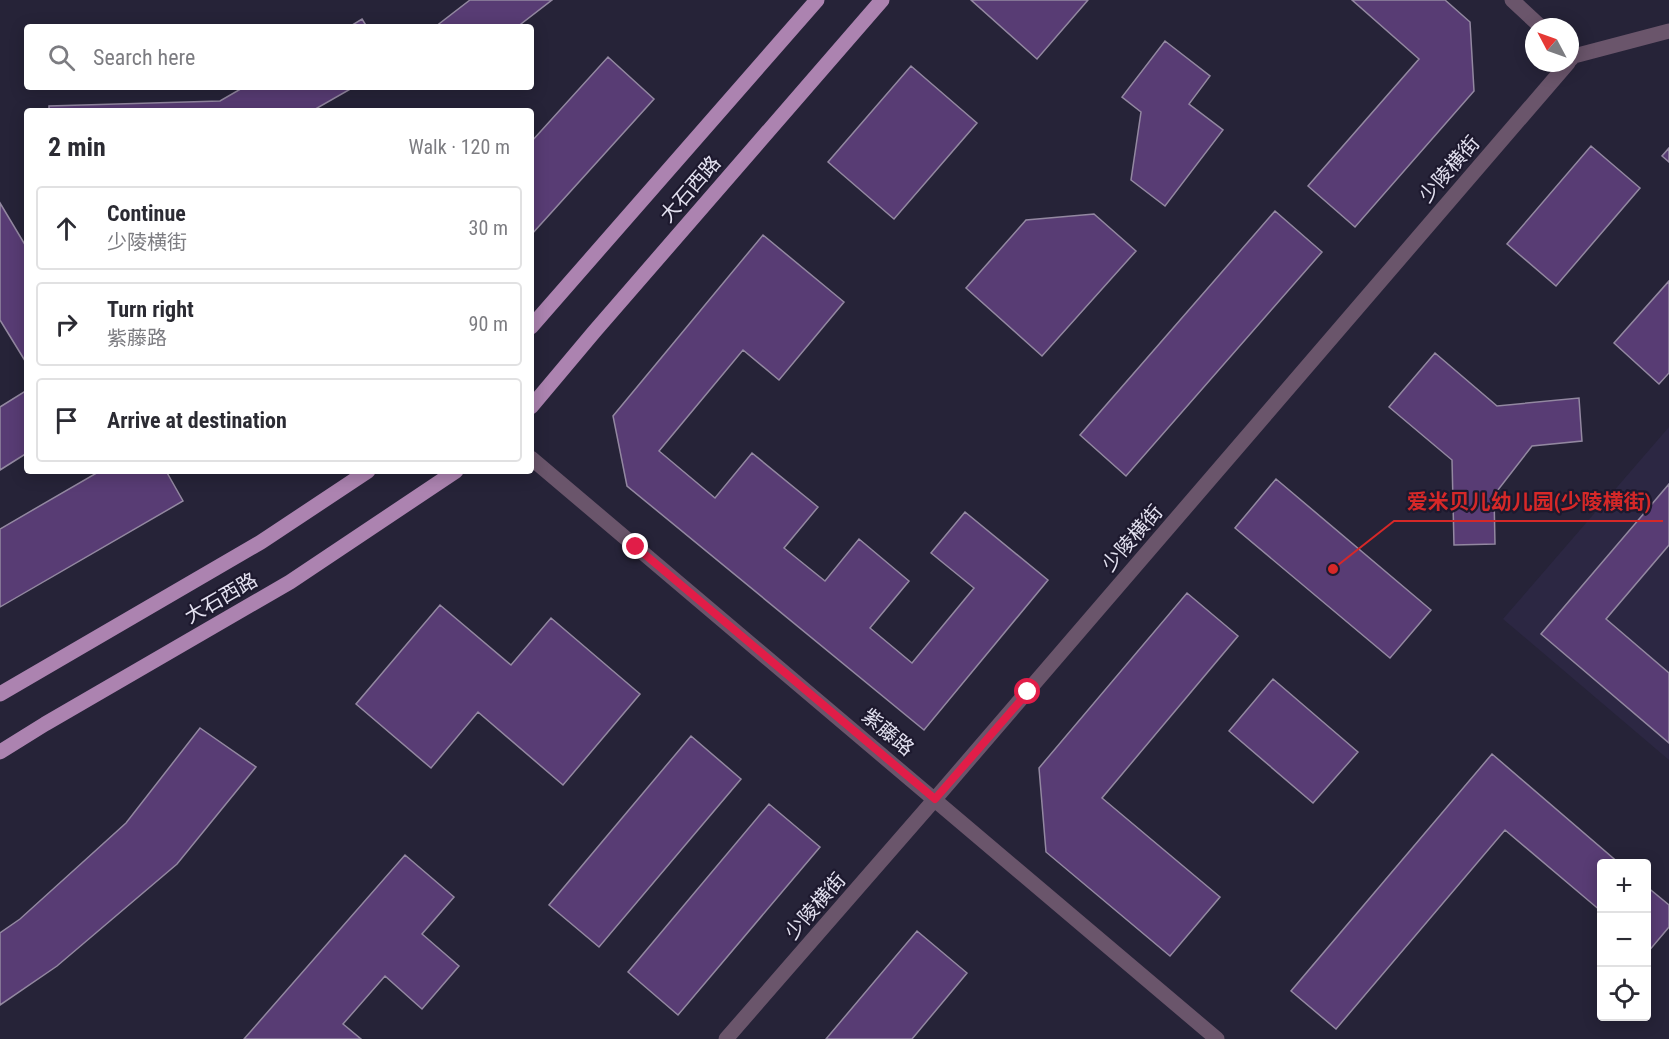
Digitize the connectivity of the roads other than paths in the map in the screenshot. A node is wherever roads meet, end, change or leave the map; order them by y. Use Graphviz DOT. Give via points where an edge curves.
graph roads {
  1 [pos="817,0"];
  2 [pos="882,0"];
  3 [pos="1512,0"];
  4 [pos="1532,18"];
  5 [pos="1669,31"];
  6 [pos="1579,56"];
  7 [pos="1558,72"];
  8 [pos="534,324"];
  9 [pos="534,403"];
  10 [pos="534,461"];
  11 [pos="363,474"];
  12 [pos="452,474"];
  13 [pos="0,693"];
  14 [pos="0,752"];
  15 [pos="935,799"];
  16 [pos="726,1039"];
  17 [pos="1217,1039"];
  1 -- 8 [label="main road, 大石西路"];
  2 -- 9 [label="main road, 大石西路"];
  3 -- 4 [label="street"];
  5 -- 6 [label="street, 少陵横街"];
  7 -- 15 [label="street, 少陵横街"];
  10 -- 15 [label="street, 紫藤路"];
  11 -- 13 [label="main road, 大石西路" via="261,542"];
  12 -- 14 [label="main road, 大石西路" via="290,582"];
  15 -- 16 [label="street, 少陵横街"];
  15 -- 17 [label="street, 紫藤路"];
}
